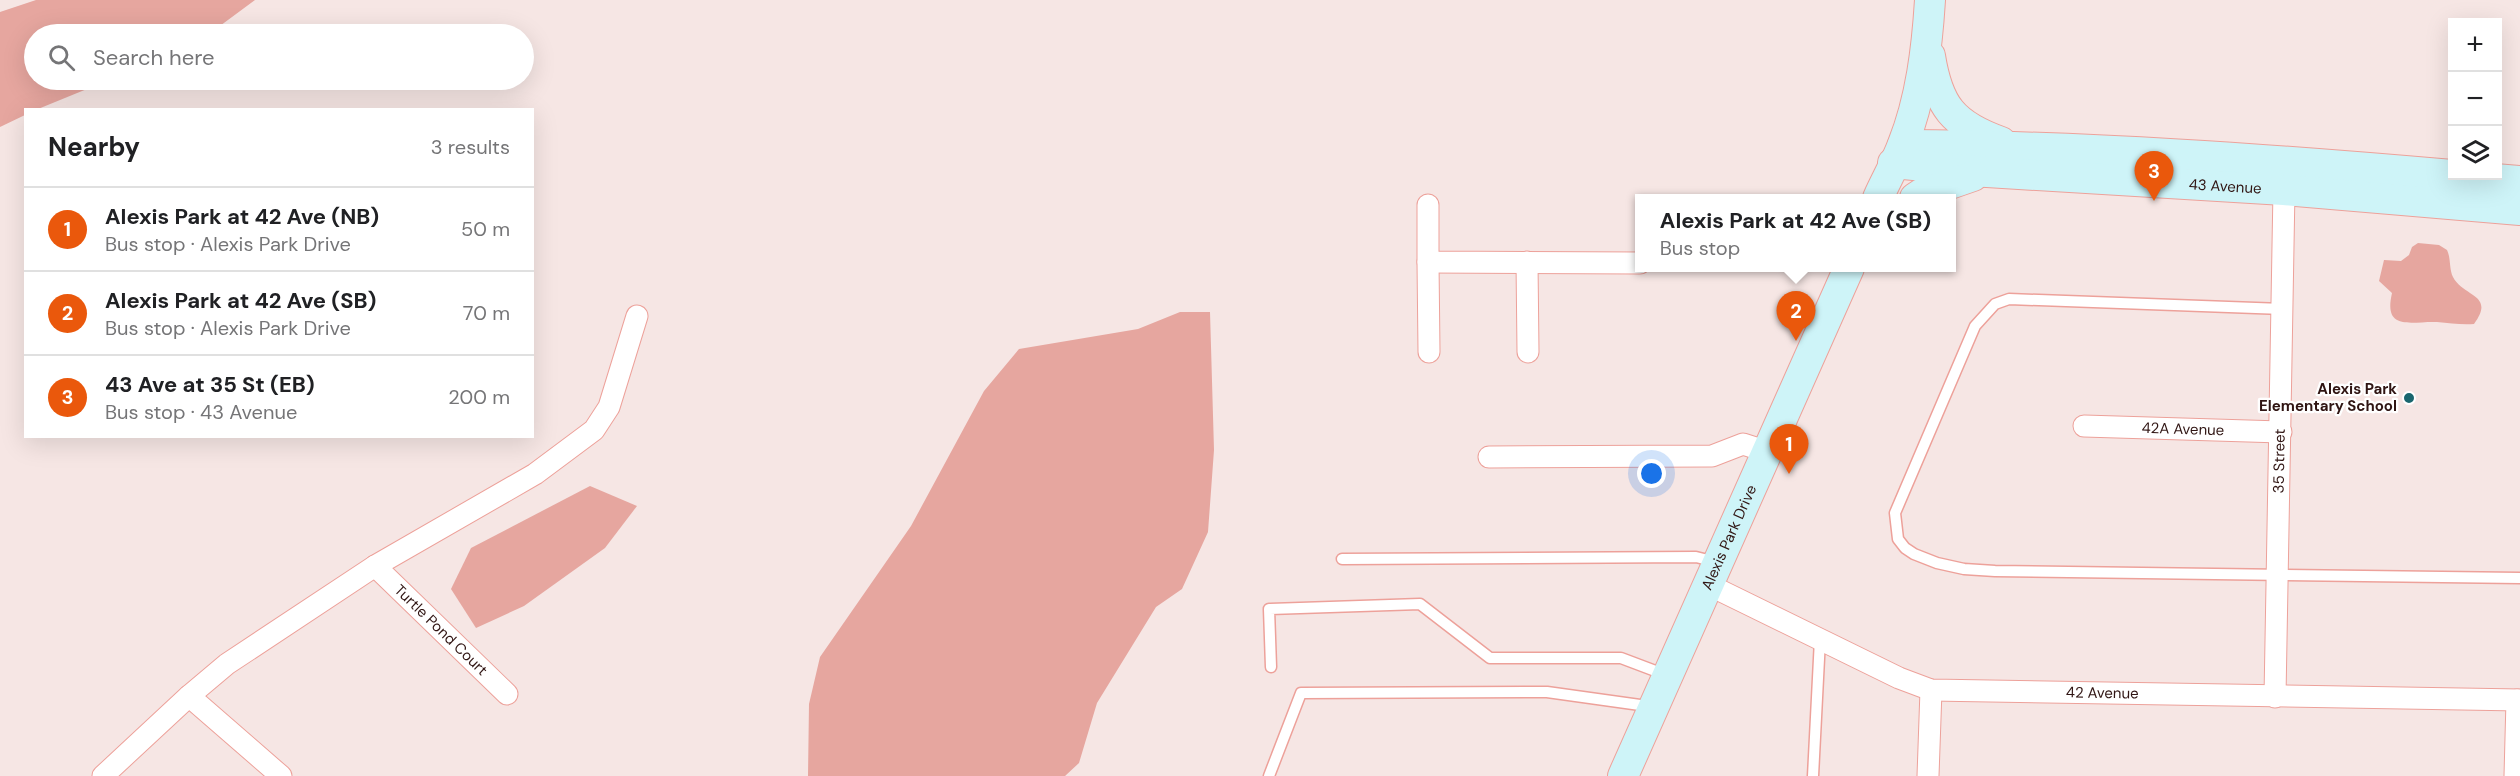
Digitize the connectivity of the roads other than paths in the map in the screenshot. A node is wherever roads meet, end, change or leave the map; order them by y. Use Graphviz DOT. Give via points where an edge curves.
graph roads {
  1 [pos="1930,0"];
  2 [pos="1928,39"];
  3 [pos="2012,146"];
  4 [pos="1898,154"];
  5 [pos="1987,172"];
  6 [pos="2448,175"];
  7 [pos="2502,180"];
  8 [pos="2520,181"];
  9 [pos="2284,190"];
  10 [pos="1880,194"];
  11 [pos="1921,194"];
  12 [pos="1428,205"];
  13 [pos="2520,210"];
  14 [pos="1428,262"];
  15 [pos="1527,262"];
  16 [pos="1635,263"];
  17 [pos="1847,272"];
  18 [pos="2283,309"];
  19 [pos="637,316"];
  20 [pos="1429,352"];
  21 [pos="1528,352"];
  22 [pos="2084,426"];
  23 [pos="2281,432"];
  24 [pos="1768,452"];
  25 [pos="1489,458"];
  26 [pos="1342,559"];
  27 [pos="375,566"];
  28 [pos="1713,574"];
  29 [pos="2277,575"];
  30 [pos="2520,578"];
  31 [pos="1820,639"];
  32 [pos="1271,667"];
  33 [pos="1668,676"];
  34 [pos="1931,690"];
  35 [pos="507,694"];
  36 [pos="189,696"];
  37 [pos="2275,697"];
  38 [pos="2519,700"];
  39 [pos="1653,710"];
  40 [pos="103,776"];
  41 [pos="282,776"];
  42 [pos="1269,776"];
  43 [pos="1623,776"];
  44 [pos="1813,776"];
  45 [pos="1928,776"];
  46 [pos="2515,776"];
  1 -- 2 [label="street"];
  2 -- 3 [label="street" via="1940,99 1977,133"];
  2 -- 4 [label="street" via="1917,96"];
  3 -- 4 [label="street, 43 Avenue"];
  3 -- 6 [label="street, 43 Avenue" via="2295,161"];
  4 -- 5 [label="street, 43 Avenue"];
  4 -- 10 [label="street"];
  5 -- 9 [label="street, 43 Avenue"];
  5 -- 11 [label="street"];
  7 -- 8 [label="street"];
  9 -- 13 [label="street, 43 Avenue"];
  9 -- 18 [label="street, 35 Street"];
  12 -- 14 [label="street"];
  14 -- 15 [label="street"];
  14 -- 20 [label="street"];
  15 -- 16 [label="street"];
  15 -- 21 [label="street"];
  17 -- 24 [label="street, Alexis Park Drive"];
  18 -- 23 [label="street, 35 Street"];
  18 -- 29 [label="lane" via="2009,300 1995,304 1975,326 1895,513 1898,539 1905,548 1937,563 1964,569"];
  19 -- 27 [label="street" via="609,406 594,430 535,474"];
  22 -- 23 [label="street, 42A Avenue"];
  23 -- 29 [label="street, 35 Street"];
  24 -- 25 [label="street" via="1743,444 1712,456"];
  24 -- 28 [label="street, Alexis Park Drive"];
  26 -- 28 [label="lane" via="1696,557"];
  27 -- 35 [label="street, Turtle Pond Court"];
  27 -- 36 [label="street" via="227,664"];
  28 -- 31 [label="street, 42 Avenue"];
  28 -- 33 [label="street, Alexis Park Drive"];
  29 -- 30 [label="lane"];
  29 -- 37 [label="street, 35 Street"];
  31 -- 34 [label="street, 42 Avenue"];
  31 -- 44 [label="lane"];
  32 -- 33 [label="lane" via="1269,609 1420,604 1490,658 1621,658"];
  33 -- 39 [label="street, Alexis Park Drive"];
  34 -- 37 [label="street, 42 Avenue"];
  34 -- 45 [label="street"];
  36 -- 40 [label="street"];
  36 -- 41 [label="street"];
  37 -- 38 [label="street, 42 Avenue"];
  38 -- 46 [label="street"];
  39 -- 42 [label="lane" via="1547,692 1301,693"];
  39 -- 43 [label="street, Alexis Park Drive"];
}
